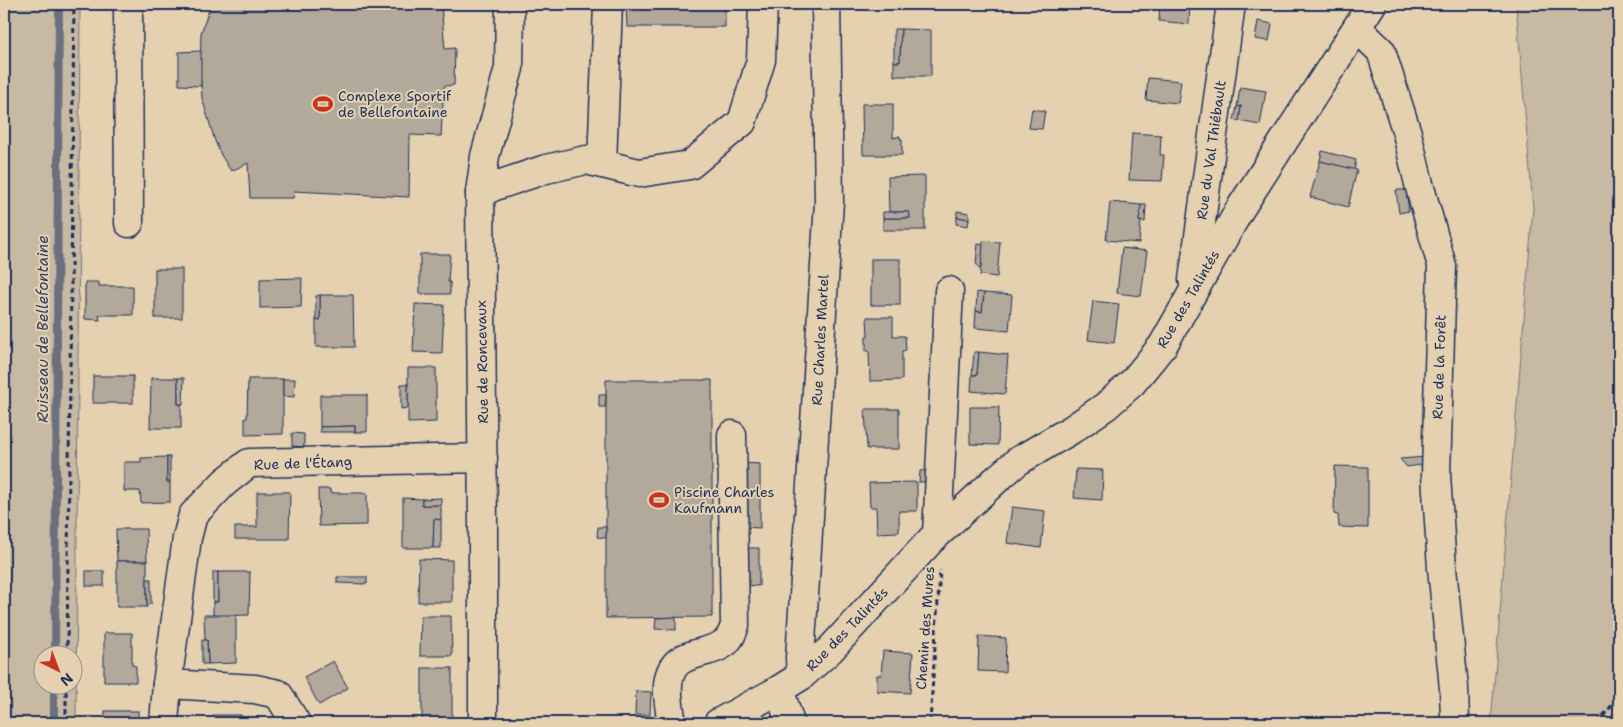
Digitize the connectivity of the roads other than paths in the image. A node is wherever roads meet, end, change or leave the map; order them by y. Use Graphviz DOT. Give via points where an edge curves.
graph roads {
  1 [pos="128,4"];
  2 [pos="510,4"];
  3 [pos="608,4"];
  4 [pos="763,4"];
  5 [pos="826,4"];
  6 [pos="1232,4"];
  7 [pos="1372,4"];
  8 [pos="1357,28"];
  9 [pos="602,164"];
  10 [pos="480,193"];
  11 [pos="129,223"];
  12 [pos="949,291"];
  13 [pos="1191,296"];
  14 [pos="732,435"];
  15 [pos="483,458"];
  16 [pos="937,534"];
  17 [pos="801,676"];
  18 [pos="167,684"];
  19 [pos="777,691"];
  20 [pos="164,723"];
  21 [pos="296,723"];
  22 [pos="483,723"];
  23 [pos="672,723"];
  24 [pos="718,723"];
  25 [pos="790,723"];
  26 [pos="1455,723"];
  1 -- 11 [label="street"];
  2 -- 10 [label="street, Rue de Roncevaux" via="509,68 486,156"];
  3 -- 9 [label="street"];
  4 -- 9 [label="street" via="761,60 742,122 690,165 639,173"];
  5 -- 17 [label="street, Rue Charles Martel" via="829,202"];
  6 -- 13 [label="street, Rue du Val Thiébault"];
  7 -- 8 [label="street, Rue des Talintés"];
  8 -- 13 [label="street, Rue des Talintés" via="1240,209"];
  8 -- 26 [label="street, Rue de la Forêt" via="1381,51 1407,133 1442,266 1436,474"];
  9 -- 10 [label="street" via="586,160 546,169"];
  10 -- 15 [label="street, Rue de Roncevaux"];
  12 -- 16 [label="street"];
  13 -- 16 [label="street, Rue des Talintés" via="1163,345 1132,383 1106,406 1018,461"];
  14 -- 23 [label="street" via="735,626 732,635 722,645 685,657 676,664 668,684"];
  15 -- 18 [label="street, Rue de l'Étang" via="249,463 193,515 186,538"];
  15 -- 22 [label="street, Rue de Roncevaux"];
  16 -- 17 [label="street, Rue des Talintés" via="830,650"];
  17 -- 19 [label="street, Rue des Talintés"];
  18 -- 20 [label="street, Rue de l'Étang"];
  18 -- 21 [label="street" via="255,689 278,694"];
  19 -- 24 [label="street, Rue des Talintés"];
  19 -- 25 [label="street"];
}
